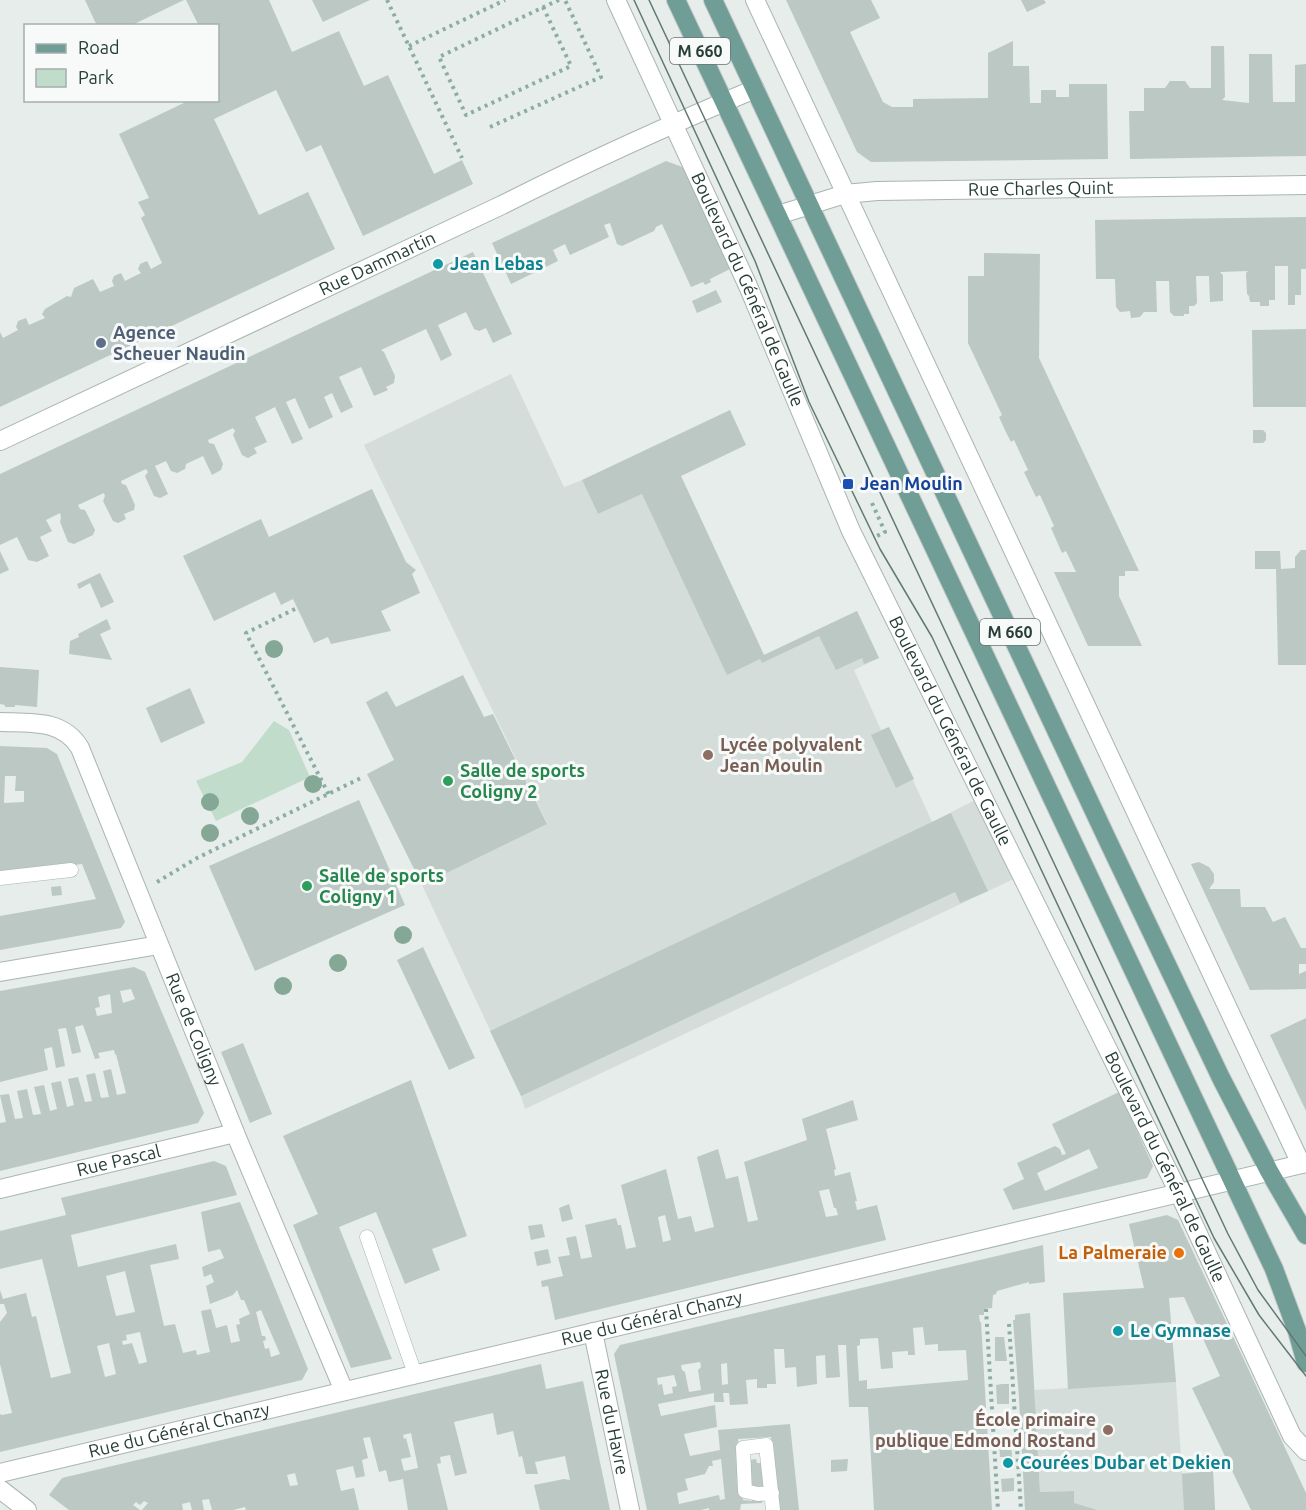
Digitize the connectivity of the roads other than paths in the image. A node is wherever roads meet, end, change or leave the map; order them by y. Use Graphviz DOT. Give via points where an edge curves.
graph roads {
  1 [pos="616,0"];
  2 [pos="676,0"];
  3 [pos="713,0"];
  4 [pos="755,0"];
  5 [pos="755,89"];
  6 [pos="723,103"];
  7 [pos="673,123"];
  8 [pos="1306,185"];
  9 [pos="845,194"];
  10 [pos="809,204"];
  11 [pos="778,215"];
  12 [pos="0,441"];
  13 [pos="0,722"];
  14 [pos="71,870"];
  15 [pos="0,878"];
  16 [pos="159,945"];
  17 [pos="0,972"];
  18 [pos="235,1133"];
  19 [pos="1304,1163"];
  20 [pos="1269,1171"];
  21 [pos="1232,1180"];
  22 [pos="0,1189"];
  23 [pos="1179,1193"];
  24 [pos="1306,1235"];
  25 [pos="367,1237"];
  26 [pos="593,1332"];
  27 [pos="1306,1363"];
  28 [pos="415,1374"];
  29 [pos="344,1391"];
  30 [pos="1306,1451"];
  31 [pos="0,1473"];
  32 [pos="0,1489"];
  33 [pos="772,1493"];
  34 [pos="27,1510"];
  35 [pos="630,1510"];
  36 [pos="773,1510"];
  1 -- 7 [label="street, Boulevard du Général de Gaulle"];
  2 -- 6 [label="main road, M 660"];
  3 -- 5 [label="main road, M 660"];
  4 -- 9 [label="street"];
  5 -- 6 [label="street, Rue Dammartin"];
  5 -- 10 [label="main road, M 660"];
  6 -- 7 [label="street, Rue Dammartin"];
  6 -- 11 [label="main road, M 660"];
  7 -- 12 [label="street, Rue Dammartin"];
  7 -- 23 [label="street, Boulevard du Général de Gaulle" via="748,286 851,531"];
  8 -- 9 [label="street, Rue Charles Quint"];
  9 -- 10 [label="street, Rue Charles Quint"];
  9 -- 19 [label="street"];
  10 -- 11 [label="street, Rue Charles Quint"];
  10 -- 20 [label="main road, M 660" via="1108,842"];
  11 -- 21 [label="main road, M 660"];
  13 -- 16 [label="street, Rue de Coligny" via="48,725 75,740"];
  14 -- 15 [label="lane"];
  16 -- 17 [label="street"];
  16 -- 18 [label="street, Rue de Coligny"];
  18 -- 22 [label="street, Rue Pascal"];
  18 -- 29 [label="street, Rue de Coligny"];
  19 -- 20 [label="street, Rue du Général Chanzy"];
  20 -- 21 [label="street, Rue du Général Chanzy"];
  20 -- 24 [label="main road, M 660"];
  21 -- 23 [label="street, Rue du Général Chanzy"];
  21 -- 27 [label="main road, M 660" via="1274,1269"];
  23 -- 26 [label="street, Rue du Général Chanzy"];
  23 -- 30 [label="street, Boulevard du Général de Gaulle" via="1292,1436"];
  25 -- 28 [label="lane"];
  26 -- 28 [label="street, Rue du Général Chanzy"];
  26 -- 35 [label="street, Rue du Havre"];
  28 -- 29 [label="street, Rue du Général Chanzy"];
  29 -- 31 [label="street, Rue du Général Chanzy"];
  32 -- 34 [label="street"];
  33 -- 36 [label="lane"];
}
